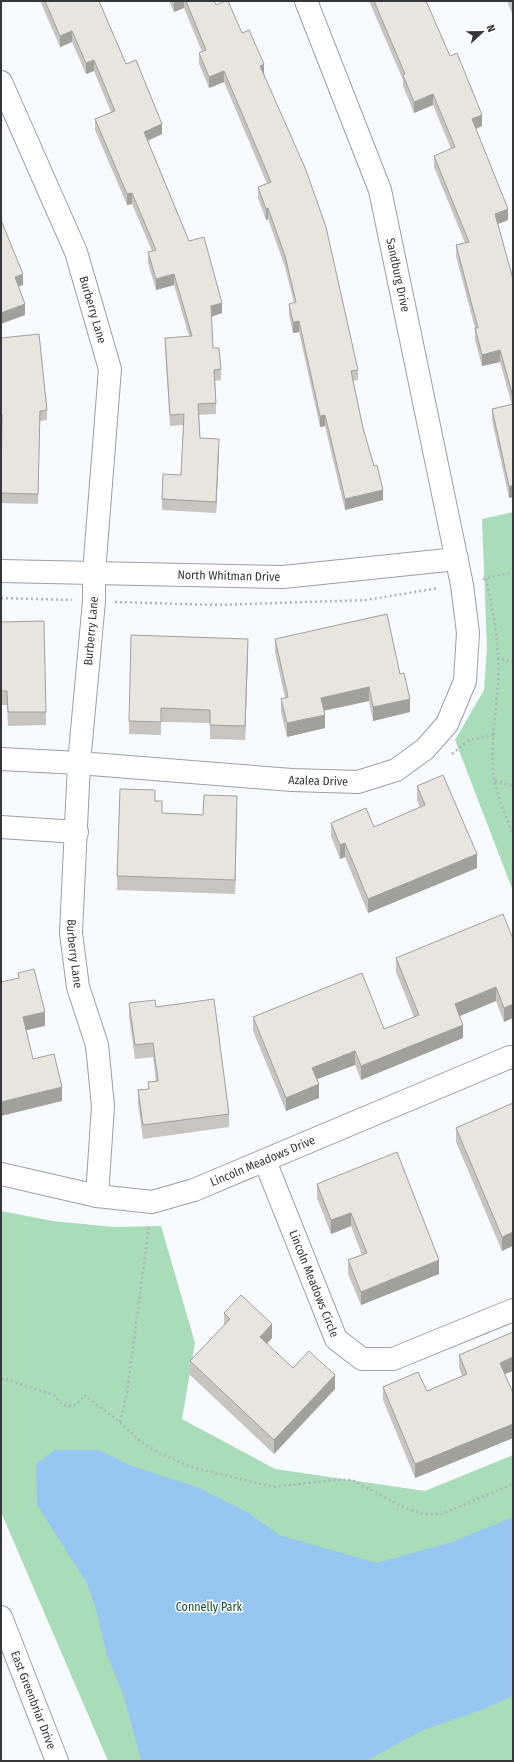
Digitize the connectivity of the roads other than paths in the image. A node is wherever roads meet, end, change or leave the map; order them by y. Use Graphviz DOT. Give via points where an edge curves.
graph roads {
  1 [pos="306,1"];
  2 [pos="1,82"];
  3 [pos="457,559"];
  4 [pos="1,571"];
  5 [pos="94,573"];
  6 [pos="1,759"];
  7 [pos="79,763"];
  8 [pos="1,827"];
  9 [pos="77,832"];
  10 [pos="513,1058"];
  11 [pos="265,1161"];
  12 [pos="1,1174"];
  13 [pos="97,1196"];
  14 [pos="513,1310"];
  15 [pos="1,1617"];
  16 [pos="57,1761"];
  1 -- 3 [label="street, Sandburg Drive" via="380,190"];
  2 -- 5 [label="street, Burberry Lane" via="76,252 110,369"];
  3 -- 5 [label="street, North Whitman Drive" via="282,577"];
  3 -- 7 [label="street, Azalea Drive" via="468,633 466,681 447,724 425,749 396,770 358,782 292,780"];
  4 -- 5 [label="street, North Whitman Drive"];
  5 -- 7 [label="street, Burberry Lane" via="94,601"];
  6 -- 7 [label="street, Azalea Drive"];
  7 -- 9 [label="street, Burberry Lane"];
  8 -- 9 [label="street"];
  9 -- 13 [label="street, Burberry Lane" via="71,933 78,987 97,1045 103,1106"];
  10 -- 11 [label="street, Lincoln Meadows Drive" via="502,1060"];
  11 -- 13 [label="street, Lincoln Meadows Drive" via="194,1190 152,1202"];
  11 -- 14 [label="street, Lincoln Meadows Circle" via="336,1338 362,1359 394,1359"];
  12 -- 13 [label="street, Lincoln Meadows Drive"];
  15 -- 16 [label="street, East Greenbriar Drive"];
}
